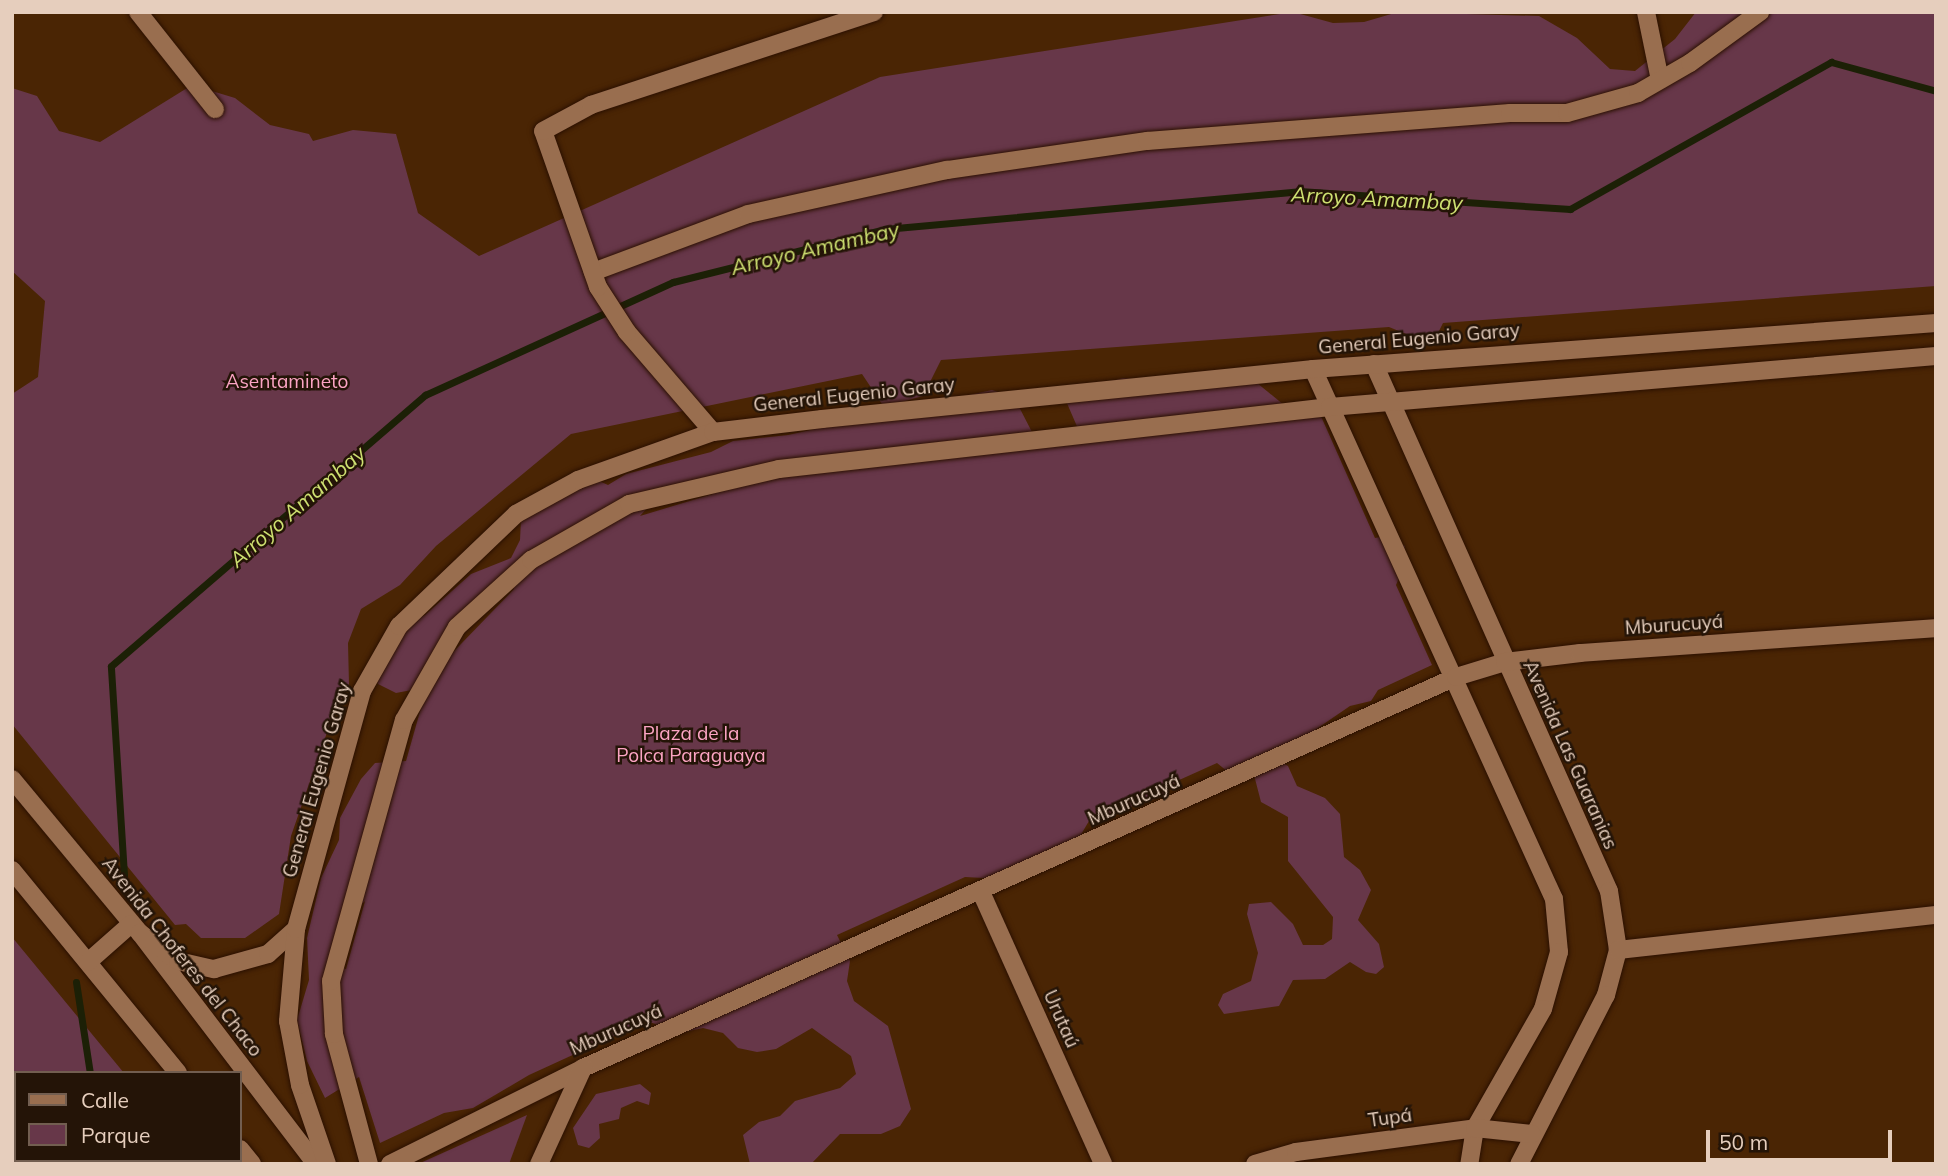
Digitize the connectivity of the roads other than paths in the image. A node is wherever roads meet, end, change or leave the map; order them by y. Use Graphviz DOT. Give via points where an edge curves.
graph roads {
  1 [pos="138,12"];
  2 [pos="874,12"];
  3 [pos="1646,12"];
  4 [pos="1760,12"];
  5 [pos="1660,80"];
  6 [pos="215,109"];
  7 [pos="595,280"];
  8 [pos="1936,323"];
  9 [pos="1936,356"];
  10 [pos="1374,364"];
  11 [pos="1313,369"];
  12 [pos="1391,402"];
  13 [pos="1330,407"];
  14 [pos="713,432"];
  15 [pos="1936,628"];
  16 [pos="1505,662"];
  17 [pos="1457,677"];
  18 [pos="12,779"];
  19 [pos="12,870"];
  20 [pos="981,892"];
  21 [pos="1936,915"];
  22 [pos="135,928"];
  23 [pos="296,929"];
  24 [pos="1618,950"];
  25 [pos="88,962"];
  26 [pos="583,1068"];
  27 [pos="176,1071"];
  28 [pos="1475,1128"];
  29 [pos="1532,1134"];
  30 [pos="316,1164"];
  31 [pos="327,1164"];
  32 [pos="369,1164"];
  33 [pos="390,1164"];
  34 [pos="539,1164"];
  35 [pos="1103,1164"];
  36 [pos="1255,1164"];
  37 [pos="1469,1164"];
  38 [pos="1520,1164"];
  1 -- 6 [label="street"];
  2 -- 7 [label="street" via="591,105 543,131"];
  3 -- 5 [label="street"];
  4 -- 5 [label="street"];
  5 -- 7 [label="street" via="1638,93 1567,113 1510,113 1147,141 947,170 748,214"];
  7 -- 14 [label="street" via="627,332"];
  8 -- 10 [label="street, General Eugenio Garay"];
  9 -- 12 [label="street"];
  10 -- 11 [label="street, General Eugenio Garay"];
  10 -- 12 [label="street, Avenida Las Guaranias"];
  11 -- 13 [label="street"];
  11 -- 14 [label="street, General Eugenio Garay"];
  12 -- 13 [label="street"];
  12 -- 16 [label="street, Avenida Las Guaranias"];
  13 -- 17 [label="street"];
  13 -- 32 [label="street" via="779,469 629,504 531,560 457,627 404,720 331,981 334,1034"];
  14 -- 23 [label="street, General Eugenio Garay" via="578,480 516,514 399,626 362,691"];
  15 -- 16 [label="street, Mburucuyá"];
  16 -- 17 [label="street, Mburucuyá"];
  16 -- 24 [label="street, Avenida Las Guaranias" via="1609,891"];
  17 -- 20 [label="street, Mburucuyá"];
  17 -- 28 [label="street" via="1553,899 1559,952 1543,1009"];
  18 -- 22 [label="street, Avenida Choferes del Chaco"];
  19 -- 25 [label="street"];
  20 -- 26 [label="street, Mburucuyá"];
  20 -- 35 [label="street, Urutaú"];
  21 -- 24 [label="street"];
  22 -- 23 [label="street" via="178,961 214,969 268,954"];
  22 -- 25 [label="street"];
  22 -- 30 [label="street, Avenida Choferes del Chaco"];
  23 -- 31 [label="street, General Eugenio Garay" via="288,1021 300,1085"];
  24 -- 29 [label="street, Avenida Las Guaranias" via="1606,995"];
  25 -- 27 [label="street"];
  26 -- 33 [label="street, Mburucuyá"];
  26 -- 34 [label="street"];
  28 -- 29 [label="street, Tupá"];
  28 -- 36 [label="street, Tupá" via="1296,1152"];
  28 -- 37 [label="street"];
  29 -- 38 [label="street, Avenida Las Guaranias"];
}
